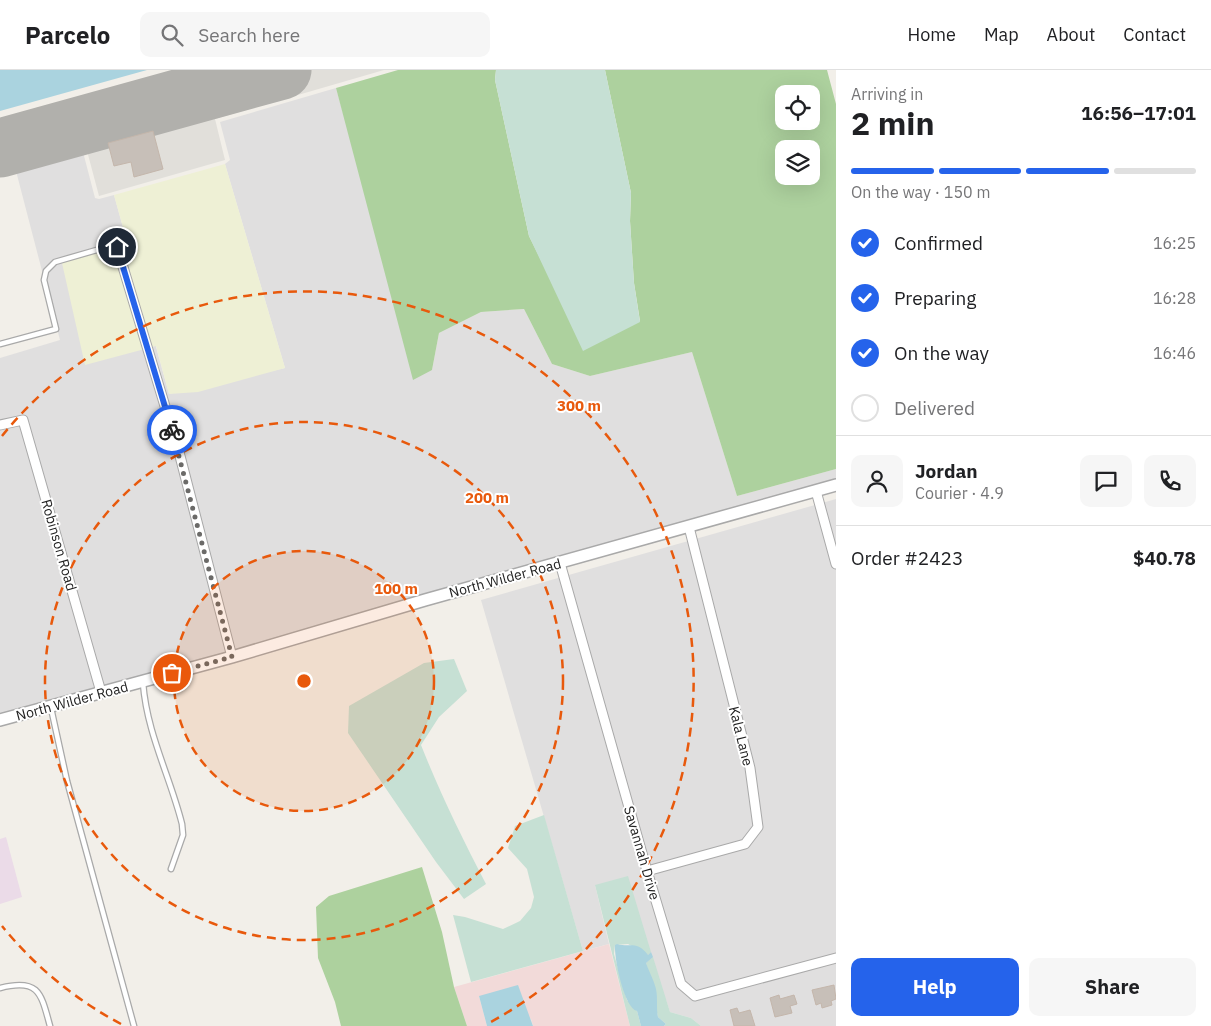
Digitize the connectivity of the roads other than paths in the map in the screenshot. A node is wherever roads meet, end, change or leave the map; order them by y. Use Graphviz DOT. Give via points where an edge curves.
graph roads {
  1 [pos="117,247"];
  2 [pos="0,344"];
  3 [pos="0,425"];
  4 [pos="836,485"];
  5 [pos="816,490"];
  6 [pos="689,527"];
  7 [pos="560,563"];
  8 [pos="836,564"];
  9 [pos="232,657"];
  10 [pos="143,681"];
  11 [pos="101,692"];
  12 [pos="51,706"];
  13 [pos="0,720"];
  14 [pos="171,869"];
  15 [pos="646,871"];
  16 [pos="836,958"];
  17 [pos="0,988"];
  18 [pos="50,1026"];
  19 [pos="134,1026"];
  1 -- 2 [label="lane" via="56,262 46,271 44,280 56,329"];
  1 -- 9 [label="street" via="180,456"];
  3 -- 11 [label="street, Robinson Road" via="23,420"];
  4 -- 5 [label="street, North Wilder Road"];
  5 -- 6 [label="street, North Wilder Road"];
  5 -- 8 [label="street"];
  6 -- 7 [label="street, North Wilder Road"];
  6 -- 15 [label="street, Kala Lane" via="750,768 758,827 745,844"];
  7 -- 9 [label="street, North Wilder Road"];
  7 -- 15 [label="street, Savannah Drive"];
  9 -- 10 [label="street, North Wilder Road"];
  10 -- 11 [label="street, North Wilder Road"];
  10 -- 14 [label="lane" via="155,743 182,824 183,835"];
  11 -- 12 [label="street, North Wilder Road"];
  12 -- 13 [label="street, North Wilder Road"];
  12 -- 19 [label="lane" via="67,781"];
  15 -- 16 [label="street, Savannah Drive" via="681,984 695,996"];
  17 -- 18 [label="lane" via="18,984 32,988 42,996"];
}
